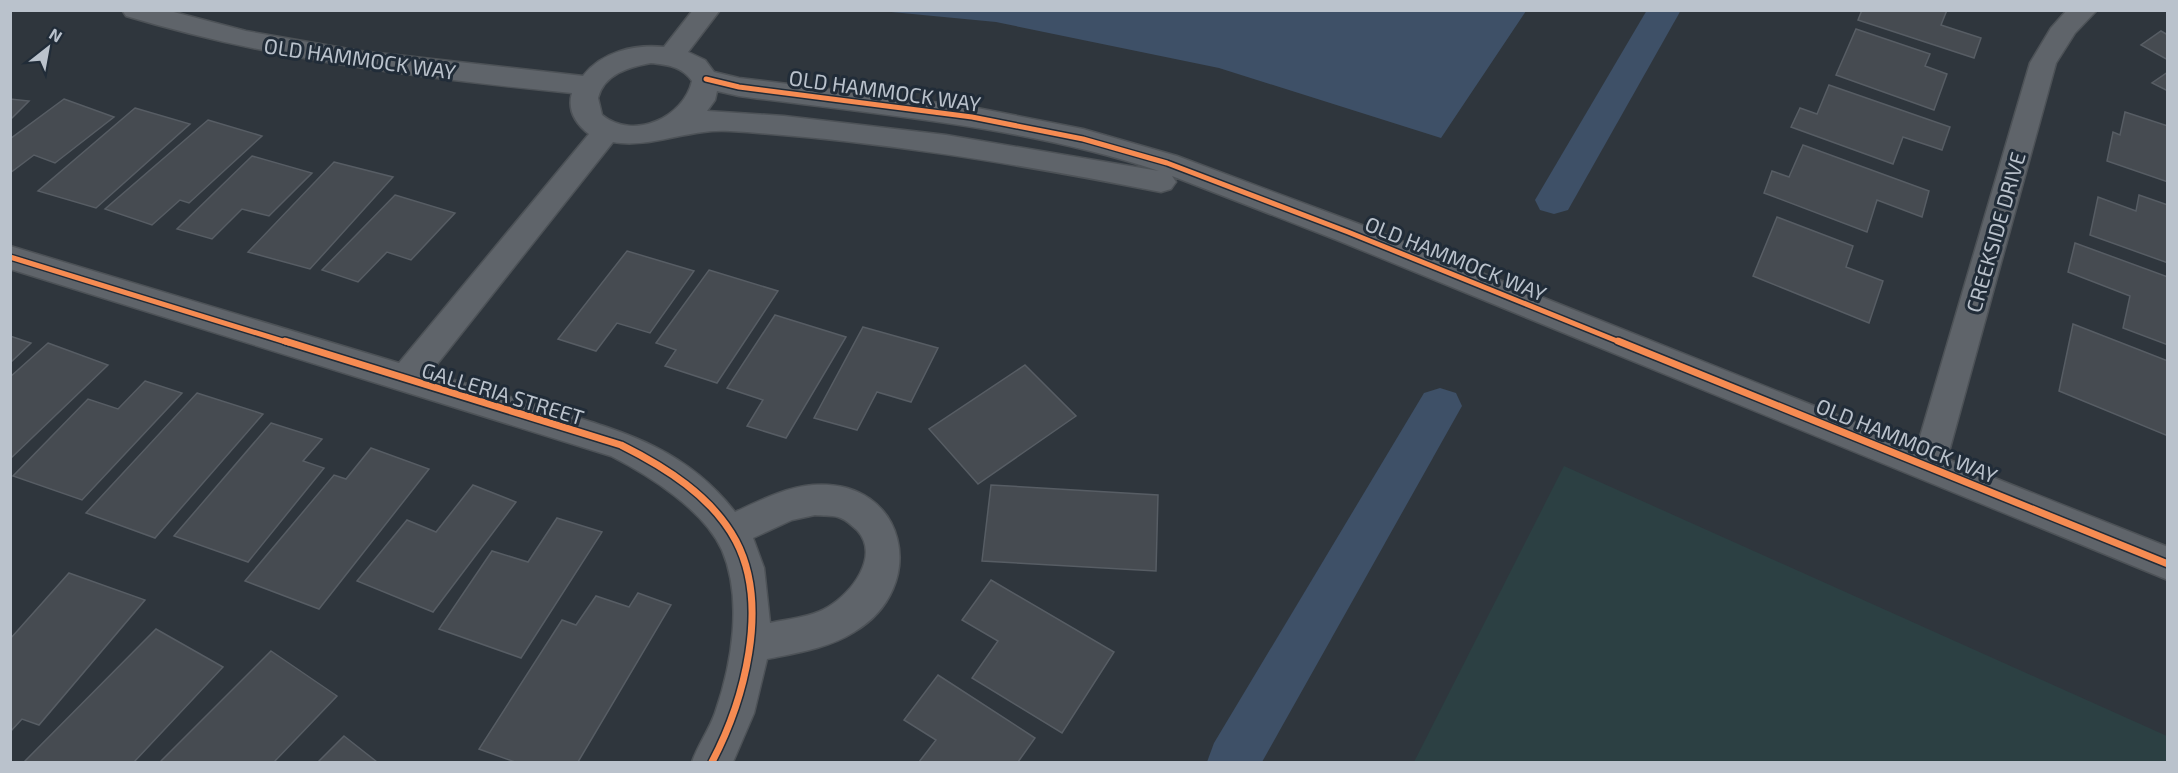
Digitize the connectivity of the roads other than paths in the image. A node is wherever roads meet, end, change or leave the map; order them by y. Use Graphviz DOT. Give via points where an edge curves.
graph roads {
  1 [pos="135,10"];
  2 [pos="707,10"];
  3 [pos="2085,10"];
  4 [pos="672,55"];
  5 [pos="706,79"];
  6 [pos="589,86"];
  7 [pos="678,124"];
  8 [pos="607,131"];
  9 [pos="1348,232"];
  10 [pos="10,257"];
  11 [pos="405,380"];
  12 [pos="1928,467"];
  13 [pos="729,532"];
  14 [pos="2168,564"];
  15 [pos="751,645"];
  16 [pos="712,762"];
  1 -- 6 [label="street, OLD HAMMOCK WAY" via="185,27 327,56"];
  2 -- 4 [label="street"];
  3 -- 12 [label="street, CREEKSIDE DRIVE" via="2058,37 2043,63"];
  4 -- 5 [label="street" via="697,66"];
  4 -- 6 [label="street" via="637,56 614,64"];
  5 -- 7 [label="street" via="705,95 696,111"];
  5 -- 9 [label="street, OLD HAMMOCK WAY" via="739,87 972,117 1083,139 1167,163"];
  6 -- 8 [label="street" via="583,107 591,122"];
  7 -- 8 [label="street" via="654,133 629,135"];
  7 -- 9 [label="street, OLD HAMMOCK WAY" via="727,121 1004,152 1165,183"];
  8 -- 11 [label="street, GALLERIA STREET"];
  9 -- 12 [label="street, OLD HAMMOCK WAY"];
  10 -- 11 [label="street, GALLERIA STREET"];
  11 -- 13 [label="street, GALLERIA STREET" via="621,446 673,473 704,497"];
  12 -- 14 [label="street, OLD HAMMOCK WAY"];
  13 -- 15 [label="street, GALLERIA STREET" via="737,543 750,590"];
  13 -- 15 [label="street" via="814,500 841,502 863,514 879,531 885,555 879,580 864,604 840,621"];
  15 -- 16 [label="street, GALLERIA STREET" via="742,690"];
}
